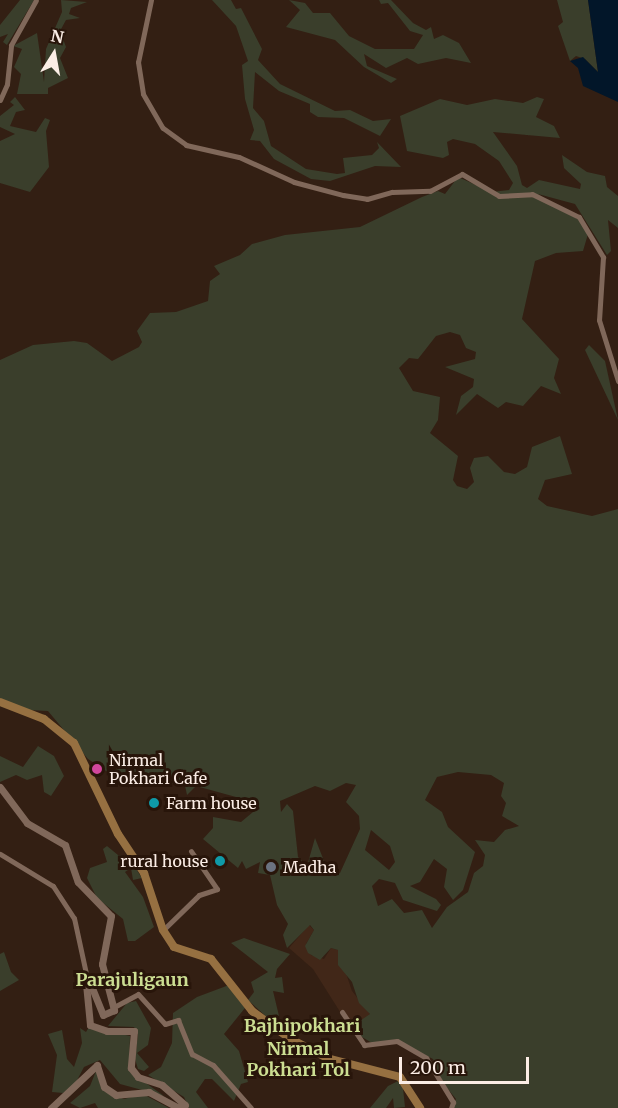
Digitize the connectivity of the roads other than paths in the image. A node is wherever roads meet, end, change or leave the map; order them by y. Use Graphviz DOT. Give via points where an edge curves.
graph roads {
  1 [pos="36,0"];
  2 [pos="151,0"];
  3 [pos="0,100"];
  4 [pos="618,381"];
  5 [pos="0,702"];
  6 [pos="0,787"];
  7 [pos="191,851"];
  8 [pos="0,854"];
  9 [pos="163,930"];
  10 [pos="88,983"];
  11 [pos="114,1007"];
  12 [pos="342,1012"];
  13 [pos="51,1108"];
  14 [pos="251,1108"];
  15 [pos="420,1108"];
  16 [pos="452,1108"];
  1 -- 3 [label="street" via="11,45 8,84"];
  2 -- 4 [label="street" via="138,62 143,94 163,128 186,145 239,157 304,186 343,195 367,199 392,192 430,191 462,174 499,196 532,194 579,216 603,257 599,320"];
  5 -- 9 [label="main road" via="44,719 74,743 118,834 144,873"];
  6 -- 11 [label="street" via="27,823 65,845 78,882 110,913 102,964"];
  7 -- 9 [label="street" via="217,889 199,895"];
  8 -- 10 [label="street" via="53,886 74,918"];
  9 -- 15 [label="main road" via="174,947 211,959 252,1011 288,1038 327,1058 400,1077"];
  10 -- 11 [label="street" via="102,1014 110,1016"];
  10 -- 13 [label="street" via="83,991 90,1025 107,1031 134,1031 131,1068 184,1106 177,1107 149,1092 116,1095 104,1087 97,1065"];
  11 -- 14 [label="street" via="138,994 165,1024 178,1020 192,1054 213,1065"];
  12 -- 16 [label="street" via="364,1045 397,1041 426,1058 453,1102"];
}
